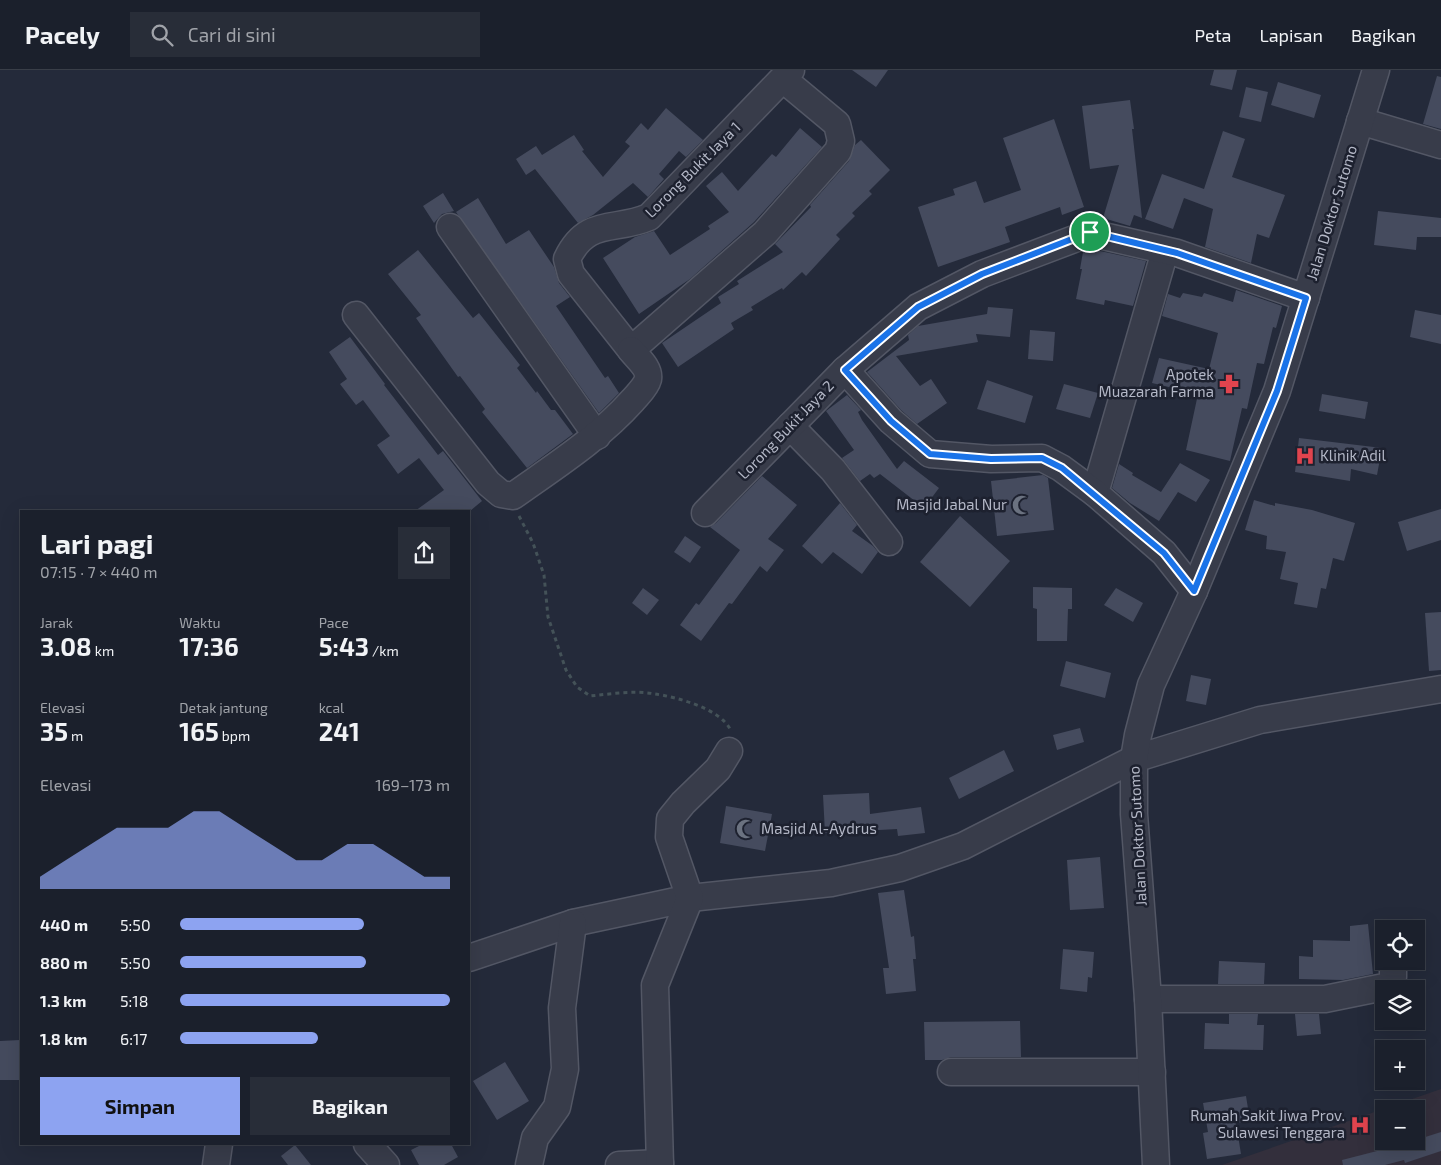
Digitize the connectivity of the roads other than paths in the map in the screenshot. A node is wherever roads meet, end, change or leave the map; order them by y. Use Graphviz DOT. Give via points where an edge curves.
graph roads {
  1 [pos="1376,70"];
  2 [pos="787,74"];
  3 [pos="1360,120"];
  4 [pos="1441,145"];
  5 [pos="450,227"];
  6 [pos="1164,251"];
  7 [pos="1306,298"];
  8 [pos="356,315"];
  9 [pos="626,344"];
  10 [pos="845,370"];
  11 [pos="790,426"];
  12 [pos="597,436"];
  13 [pos="1095,494"];
  14 [pos="705,513"];
  15 [pos="889,542"];
  16 [pos="1194,591"];
  17 [pos="1441,689"];
  18 [pos="729,751"];
  19 [pos="1134,759"];
  20 [pos="690,898"];
  21 [pos="573,923"];
  22 [pos="470,958"];
  23 [pos="1393,970"];
  24 [pos="1148,999"];
  25 [pos="951,1072"];
  26 [pos="1152,1072"];
  27 [pos="219,1145"];
  28 [pos="368,1145"];
  29 [pos="660,1164"];
  30 [pos="216,1165"];
  31 [pos="386,1165"];
  32 [pos="529,1165"];
  33 [pos="618,1165"];
  34 [pos="1156,1165"];
  1 -- 3 [label="street, Jalan Doktor Sutomo"];
  2 -- 9 [label="street" via="838,124 841,141 838,151 765,232"];
  2 -- 9 [label="street, Lorong Bukit Jaya 1" via="649,217 633,224 608,226 588,234 574,245 566,259 571,274"];
  3 -- 4 [label="street"];
  3 -- 7 [label="street, Jalan Doktor Sutomo"];
  5 -- 12 [label="street"];
  6 -- 7 [label="street, Lorong Bukit Jaya 2"];
  6 -- 10 [label="street, Lorong Bukit Jaya 2" via="1090,232 982,274 918,307"];
  6 -- 13 [label="street"];
  7 -- 16 [label="street, Jalan Doktor Sutomo" via="1277,391"];
  8 -- 12 [label="street, Lorong Bukit Jaya 1" via="488,483 501,494 513,496"];
  9 -- 12 [label="street, Lorong Bukit Jaya 1" via="647,368 648,378 642,390"];
  10 -- 11 [label="street, Lorong Bukit Jaya 2"];
  10 -- 13 [label="street" via="891,421 930,454 991,459 1042,458 1062,468"];
  11 -- 14 [label="street, Lorong Bukit Jaya 2"];
  11 -- 15 [label="street" via="832,470"];
  13 -- 16 [label="street" via="1164,553"];
  16 -- 19 [label="street, Jalan Doktor Sutomo" via="1151,685"];
  17 -- 19 [label="street" via="1260,720"];
  18 -- 20 [label="street" via="718,769 670,819 669,837"];
  19 -- 20 [label="street" via="963,846 900,868 831,883"];
  19 -- 24 [label="street, Jalan Doktor Sutomo" via="1137,860"];
  20 -- 21 [label="street"];
  20 -- 29 [label="street" via="655,985"];
  21 -- 22 [label="street"];
  21 -- 32 [label="street" via="562,1008 565,1070 557,1107 535,1138"];
  23 -- 24 [label="street" via="1389,986 1325,999"];
  24 -- 26 [label="street, Jalan Doktor Sutomo"];
  25 -- 26 [label="street"];
  26 -- 34 [label="street, Jalan Doktor Sutomo"];
  27 -- 30 [label="street"];
  28 -- 31 [label="street"];
  29 -- 33 [label="street"];
}
